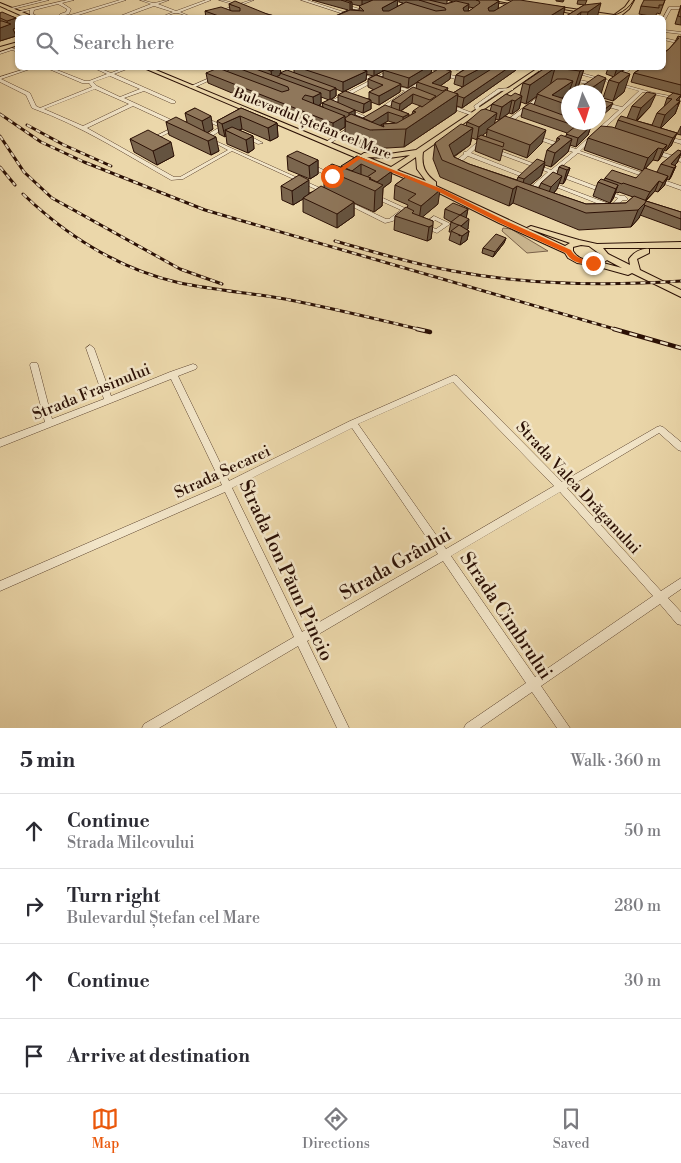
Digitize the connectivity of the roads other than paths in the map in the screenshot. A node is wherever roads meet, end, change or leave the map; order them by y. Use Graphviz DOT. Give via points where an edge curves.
graph roads {
  1 [pos="48,0"];
  2 [pos="72,0"];
  3 [pos="124,0"];
  4 [pos="142,0"];
  5 [pos="167,0"];
  6 [pos="209,0"];
  7 [pos="221,0"];
  8 [pos="252,0"];
  9 [pos="303,0"];
  10 [pos="326,0"];
  11 [pos="436,0"];
  12 [pos="494,0"];
  13 [pos="632,0"];
  14 [pos="34,3"];
  15 [pos="59,3"];
  16 [pos="0,4"];
  17 [pos="154,4"];
  18 [pos="237,5"];
  19 [pos="456,5"];
  20 [pos="529,5"];
  21 [pos="40,7"];
  22 [pos="368,7"];
  23 [pos="245,8"];
  24 [pos="681,8"];
  25 [pos="9,9"];
  26 [pos="32,10"];
  27 [pos="361,10"];
  28 [pos="445,10"];
  29 [pos="220,11"];
  30 [pos="176,12"];
  31 [pos="19,13"];
  32 [pos="68,13"];
  33 [pos="230,14"];
  34 [pos="352,14"];
  35 [pos="25,15"];
  36 [pos="29,15"];
  37 [pos="33,15"];
  38 [pos="61,15"];
  39 [pos="75,15"];
  40 [pos="124,15"];
  41 [pos="168,15"];
  42 [pos="184,15"];
  43 [pos="211,15"];
  44 [pos="469,15"];
  45 [pos="584,15"];
  46 [pos="602,15"];
  47 [pos="618,15"];
  48 [pos="666,15"];
  49 [pos="11,16"];
  50 [pos="666,31"];
  51 [pos="681,33"];
  52 [pos="666,40"];
  53 [pos="681,43"];
  54 [pos="15,44"];
  55 [pos="0,49"];
  56 [pos="15,50"];
  57 [pos="0,53"];
  58 [pos="25,70"];
  59 [pos="55,70"];
  60 [pos="102,70"];
  61 [pos="121,70"];
  62 [pos="152,70"];
  63 [pos="229,70"];
  64 [pos="347,70"];
  65 [pos="392,70"];
  66 [pos="434,70"];
  67 [pos="442,70"];
  68 [pos="459,70"];
  69 [pos="534,70"];
  70 [pos="542,70"];
  71 [pos="567,70"];
  72 [pos="627,70"];
  73 [pos="439,72"];
  74 [pos="111,74"];
  75 [pos="220,74"];
  76 [pos="556,75"];
  77 [pos="229,77"];
  78 [pos="564,77"];
  79 [pos="0,79"];
  80 [pos="374,79"];
  81 [pos="612,82"];
  82 [pos="93,85"];
  83 [pos="191,87"];
  84 [pos="144,88"];
  85 [pos="511,88"];
  86 [pos="552,90"];
  87 [pos="408,91"];
  88 [pos="642,91"];
  89 [pos="337,92"];
  90 [pos="345,95"];
  91 [pos="426,97"];
  92 [pos="121,98"];
  93 [pos="497,98"];
  94 [pos="354,99"];
  95 [pos="452,99"];
  96 [pos="681,99"];
  97 [pos="322,101"];
  98 [pos="504,101"];
  99 [pos="173,102"];
  100 [pos="134,104"];
  101 [pos="330,104"];
  102 [pos="444,104"];
  103 [pos="606,104"];
  104 [pos="372,106"];
  105 [pos="518,106"];
  106 [pos="42,108"];
  107 [pos="322,108"];
  108 [pos="437,108"];
  109 [pos="525,108"];
  110 [pos="382,109"];
  111 [pos="622,109"];
  112 [pos="390,112"];
  113 [pos="476,112"];
  114 [pos="534,112"];
  115 [pos="200,116"];
  116 [pos="367,118"];
  117 [pos="483,118"];
  118 [pos="512,119"];
  119 [pos="610,121"];
  120 [pos="618,123"];
  121 [pos="346,124"];
  122 [pos="82,128"];
  123 [pos="353,128"];
  124 [pos="588,130"];
  125 [pos="360,132"];
  126 [pos="448,132"];
  127 [pos="239,133"];
  128 [pos="596,133"];
  129 [pos="196,134"];
  130 [pos="490,134"];
  131 [pos="654,134"];
  132 [pos="455,135"];
  133 [pos="530,135"];
  134 [pos="605,136"];
  135 [pos="205,138"];
  136 [pos="226,141"];
  137 [pos="470,141"];
  138 [pos="145,142"];
  139 [pos="681,142"];
  140 [pos="260,143"];
  141 [pos="220,144"];
  142 [pos="327,144"];
  143 [pos="478,144"];
  144 [pos="231,150"];
  145 [pos="648,150"];
  146 [pos="420,151"];
  147 [pos="576,152"];
  148 [pos="678,152"];
  149 [pos="466,153"];
  150 [pos="352,154"];
  151 [pos="360,157"];
  152 [pos="681,160"];
  153 [pos="353,162"];
  154 [pos="306,164"];
  155 [pos="286,167"];
  156 [pos="280,170"];
  157 [pos="392,170"];
  158 [pos="455,170"];
  159 [pos="339,171"];
  160 [pos="553,171"];
  161 [pos="331,176"];
  162 [pos="542,180"];
  163 [pos="339,181"];
  164 [pos="512,186"];
  165 [pos="315,187"];
  166 [pos="681,188"];
  167 [pos="440,190"];
  168 [pos="363,192"];
  169 [pos="332,195"];
  170 [pos="622,197"];
  171 [pos="532,199"];
  172 [pos="341,200"];
  173 [pos="631,201"];
  174 [pos="614,208"];
  175 [pos="399,214"];
  176 [pos="605,214"];
  177 [pos="496,217"];
  178 [pos="407,218"];
  179 [pos="416,222"];
  180 [pos="424,226"];
  181 [pos="576,242"];
  182 [pos="681,245"];
  183 [pos="568,251"];
  184 [pos="602,251"];
  185 [pos="646,251"];
  186 [pos="681,251"];
  187 [pos="593,263"];
  188 [pos="640,274"];
  189 [pos="681,294"];
  190 [pos="90,348"];
  191 [pos="34,365"];
  192 [pos="193,366"];
  193 [pos="173,374"];
  194 [pos="454,378"];
  195 [pos="108,399"];
  196 [pos="49,423"];
  197 [pos="353,423"];
  198 [pos="0,443"];
  199 [pos="681,447"];
  200 [pos="228,486"];
  201 [pos="562,487"];
  202 [pos="445,554"];
  203 [pos="681,582"];
  204 [pos="0,586"];
  205 [pos="661,597"];
  206 [pos="681,620"];
  207 [pos="300,639"];
  208 [pos="533,684"];
  209 [pos="148,728"];
  210 [pos="343,728"];
  211 [pos="470,728"];
  212 [pos="564,728"];
  1 -- 14 [label="street"];
  2 -- 15 [label="street"];
  3 -- 39 [label="street"];
  4 -- 17 [label="street"];
  5 -- 17 [label="street"];
  6 -- 30 [label="street"];
  7 -- 18 [label="street"];
  8 -- 18 [label="street"];
  9 -- 34 [label="street"];
  10 -- 27 [label="street"];
  11 -- 19 [label="street"];
  12 -- 20 [label="main road" via="511,5"];
  13 -- 47 [label="main road" via="628,8"];
  14 -- 21 [label="street"];
  14 -- 25 [label="street"];
  15 -- 21 [label="street"];
  15 -- 32 [label="street" via="69,9"];
  16 -- 25 [label="main road"];
  17 -- 30 [label="street"];
  17 -- 40 [label="street"];
  18 -- 23 [label="street"];
  18 -- 29 [label="street"];
  19 -- 28 [label="street"];
  19 -- 44 [label="street" via="475,11"];
  21 -- 26 [label="street"];
  22 -- 27 [label="street"];
  24 -- 48 [label="street" via="670,8"];
  25 -- 31 [label="main road"];
  26 -- 31 [label="street"];
  26 -- 36 [label="street"];
  26 -- 37 [label="street"];
  27 -- 34 [label="street"];
  29 -- 33 [label="street"];
  29 -- 43 [label="street"];
  30 -- 41 [label="street"];
  30 -- 42 [label="street"];
  31 -- 35 [label="main road"];
  31 -- 49 [label="street"];
  32 -- 38 [label="street"];
  32 -- 39 [label="street"];
  45 -- 46 [label="main road" via="546,6"];
  50 -- 51 [label="street"];
  52 -- 53 [label="street"];
  54 -- 55 [label="main road"];
  56 -- 57 [label="street"];
  58 -- 79 [label="street"];
  59 -- 82 [label="street"];
  60 -- 74 [label="street"];
  61 -- 74 [label="street"];
  62 -- 83 [label="main road, Bulevardul Ștefan cel Mare"];
  63 -- 75 [label="street"];
  64 -- 80 [label="street"];
  65 -- 80 [label="street"];
  66 -- 73 [label="street"];
  67 -- 73 [label="street"];
  68 -- 73 [label="street" via="465,72 454,78"];
  69 -- 85 [label="main road"];
  70 -- 76 [label="street"];
  71 -- 81 [label="street"];
  72 -- 81 [label="street"];
  73 -- 87 [label="street"];
  74 -- 82 [label="street"];
  74 -- 84 [label="street"];
  75 -- 77 [label="street"];
  75 -- 83 [label="street"];
  78 -- 81 [label="street" via="591,85"];
  79 -- 106 [label="street" via="28,94 34,107"];
  80 -- 87 [label="street"];
  80 -- 90 [label="street"];
  81 -- 88 [label="street"];
  82 -- 92 [label="street"];
  82 -- 106 [label="street"];
  83 -- 142 [label="main road, Bulevardul Ștefan cel Mare"];
  84 -- 92 [label="street"];
  84 -- 99 [label="street"];
  85 -- 93 [label="main road"];
  85 -- 113 [label="street" via="500,90 476,106"];
  86 -- 109 [label="street"];
  87 -- 91 [label="street"];
  87 -- 110 [label="street"];
  88 -- 96 [label="street"];
  88 -- 111 [label="street"];
  89 -- 90 [label="street"];
  90 -- 94 [label="street"];
  90 -- 101 [label="street"];
  92 -- 100 [label="street"];
  93 -- 98 [label="street"];
  93 -- 113 [label="main road"];
  95 -- 102 [label="street"];
  97 -- 101 [label="street"];
  100 -- 122 [label="street"];
  100 -- 138 [label="street" via="180,126"];
  101 -- 107 [label="street"];
  101 -- 116 [label="street"];
  102 -- 108 [label="street"];
  102 -- 113 [label="street"];
  103 -- 111 [label="street"];
  104 -- 110 [label="street"];
  105 -- 109 [label="street"];
  106 -- 122 [label="street"];
  109 -- 114 [label="street"];
  109 -- 118 [label="street"];
  110 -- 112 [label="street"];
  110 -- 116 [label="street"];
  111 -- 119 [label="street"];
  113 -- 117 [label="street"];
  113 -- 126 [label="main road"];
  115 -- 135 [label="street" via="224,127"];
  116 -- 123 [label="street"];
  119 -- 120 [label="street"];
  119 -- 128 [label="street"];
  121 -- 123 [label="street"];
  122 -- 144 [label="street" via="173,179"];
  123 -- 125 [label="street"];
  123 -- 142 [label="street"];
  124 -- 128 [label="street"];
  126 -- 132 [label="street"];
  126 -- 146 [label="main road"];
  127 -- 140 [label="street"];
  128 -- 134 [label="street"];
  128 -- 147 [label="street"];
  129 -- 135 [label="street"];
  130 -- 143 [label="street"];
  131 -- 139 [label="street"];
  133 -- 147 [label="street"];
  135 -- 141 [label="street"];
  136 -- 141 [label="street"];
  137 -- 143 [label="street"];
  141 -- 144 [label="street"];
  142 -- 150 [label="main road, Bulevardul Ștefan cel Mare"];
  143 -- 149 [label="street"];
  143 -- 160 [label="street"];
  144 -- 156 [label="street"];
  145 -- 148 [label="street"];
  146 -- 150 [label="main road" via="389,156"];
  146 -- 157 [label="main road"];
  146 -- 167 [label="main road" via="418,166"];
  147 -- 160 [label="street"];
  147 -- 166 [label="street"];
  148 -- 152 [label="street"];
  149 -- 158 [label="street" via="455,162"];
  149 -- 164 [label="street" via="524,176"];
  150 -- 151 [label="main road, Bulevardul Ștefan cel Mare"];
  151 -- 153 [label="street"];
  151 -- 157 [label="main road, Bulevardul Ștefan cel Mare"];
  154 -- 161 [label="street"];
  155 -- 156 [label="street"];
  156 -- 165 [label="street"];
  157 -- 167 [label="main road, Bulevardul Ștefan cel Mare"];
  159 -- 161 [label="street"];
  160 -- 162 [label="street"];
  160 -- 170 [label="street"];
  161 -- 163 [label="street"];
  161 -- 165 [label="street"];
  162 -- 171 [label="street" via="524,196"];
  162 -- 174 [label="street"];
  165 -- 169 [label="street"];
  167 -- 177 [label="main road, Bulevardul Ștefan cel Mare"];
  168 -- 175 [label="street" via="405,210"];
  170 -- 173 [label="street"];
  170 -- 174 [label="street"];
  172 -- 175 [label="street" via="385,221"];
  174 -- 176 [label="street"];
  175 -- 178 [label="street"];
  177 -- 181 [label="main road, Bulevardul Ștefan cel Mare"];
  177 -- 183 [label="main road, Bulevardul Ștefan cel Mare"];
  179 -- 180 [label="street"];
  181 -- 183 [label="main road" via="569,246"];
  181 -- 184 [label="main road, Bulevardul Ștefan cel Mare" via="586,242"];
  182 -- 184 [label="main road"];
  183 -- 187 [label="main road, Bulevardul Ștefan cel Mare" via="575,259"];
  184 -- 185 [label="main road"];
  184 -- 187 [label="main road" via="599,262"];
  184 -- 188 [label="main road"];
  185 -- 186 [label="main road"];
  185 -- 188 [label="main road" via="633,260"];
  187 -- 188 [label="main road"];
  188 -- 189 [label="main road"];
  190 -- 195 [label="street"];
  191 -- 196 [label="street"];
  192 -- 193 [label="street, Strada Frasinului"];
  193 -- 195 [label="street, Strada Frasinului"];
  193 -- 200 [label="street, Strada Ion Păun Pincio"];
  194 -- 197 [label="street, Strada Secarei"];
  194 -- 201 [label="street, Strada Valea Drăganului"];
  195 -- 196 [label="street, Strada Frasinului"];
  196 -- 198 [label="street, Strada Frasinului"];
  197 -- 200 [label="street, Strada Secarei"];
  197 -- 202 [label="street, Strada Cimbrului"];
  199 -- 201 [label="street, Strada Grâului" via="660,429"];
  200 -- 204 [label="street, Strada Secarei"];
  200 -- 207 [label="street, Strada Ion Păun Pincio"];
  201 -- 202 [label="street, Strada Grâului"];
  201 -- 205 [label="street, Strada Valea Drăganului"];
  202 -- 207 [label="street, Strada Grâului"];
  202 -- 208 [label="street, Strada Cimbrului"];
  203 -- 205 [label="street"];
  205 -- 206 [label="street, Strada Valea Drăganului"];
  205 -- 208 [label="street"];
  207 -- 209 [label="street, Strada Grâului"];
  207 -- 210 [label="street, Strada Ion Păun Pincio"];
  208 -- 211 [label="street"];
  208 -- 212 [label="street, Strada Cimbrului"];
}
